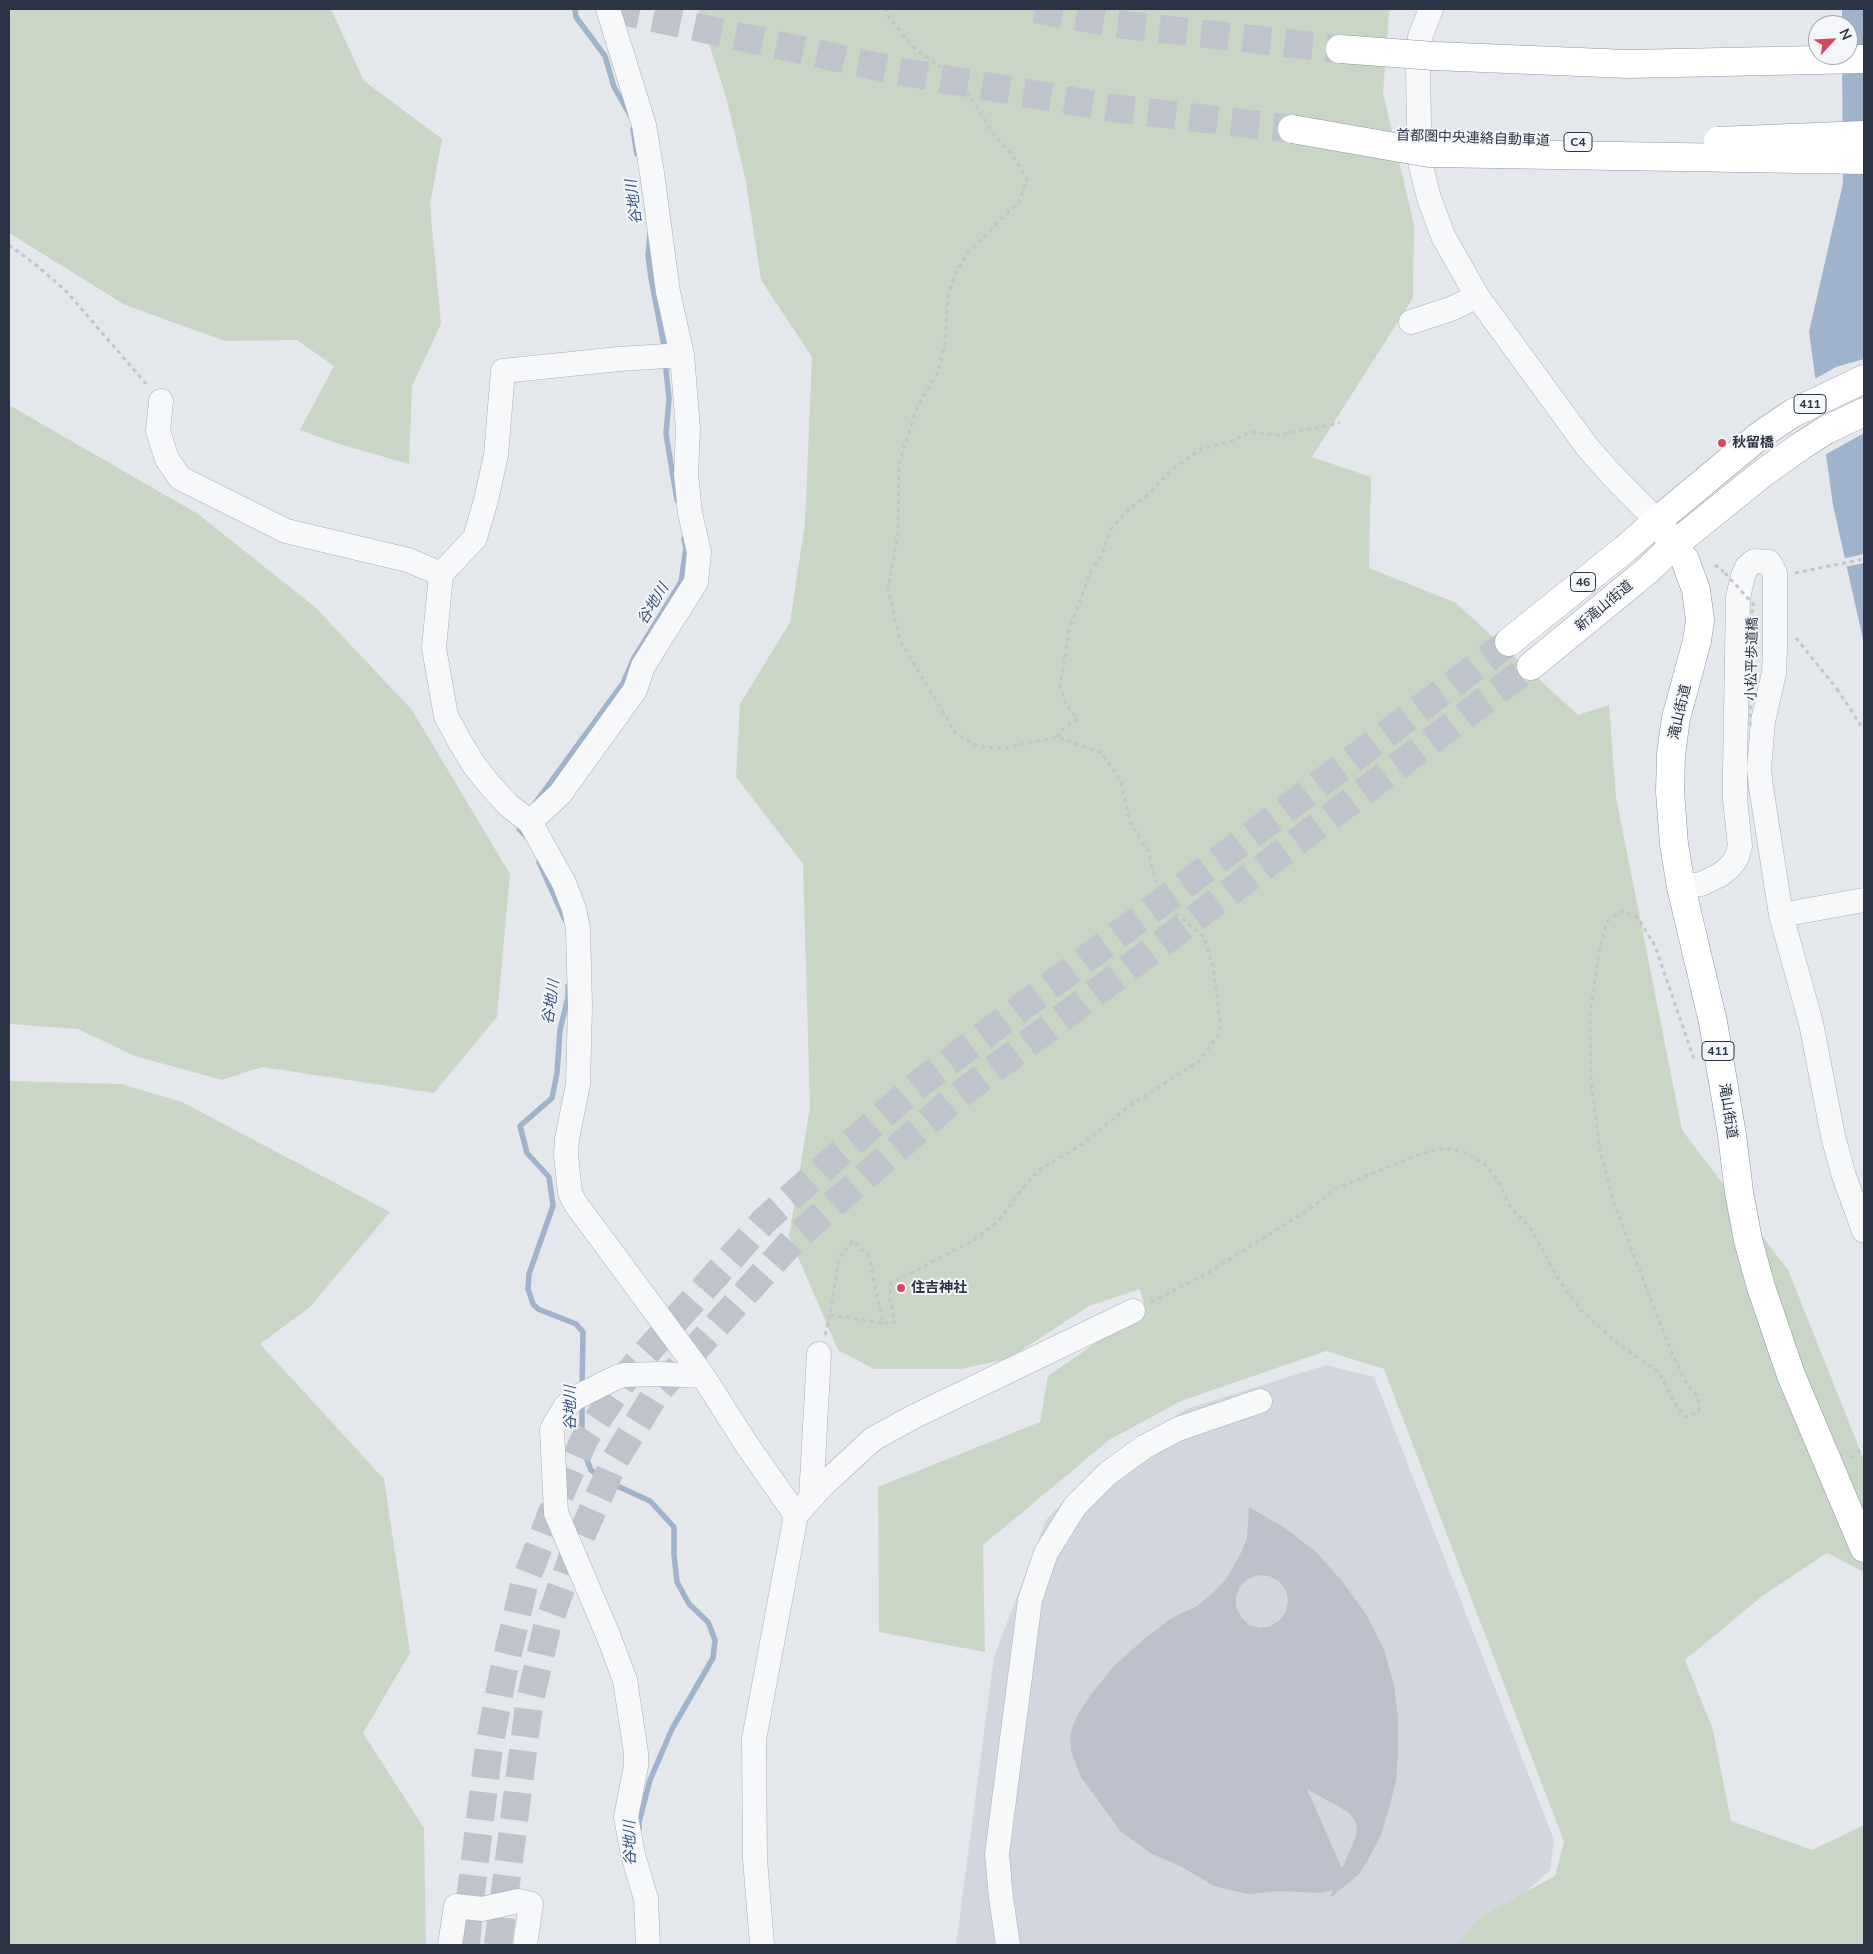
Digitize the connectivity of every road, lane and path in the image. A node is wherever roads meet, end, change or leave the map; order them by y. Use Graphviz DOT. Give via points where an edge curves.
graph roads {
  1 [pos="608,9"];
  2 [pos="886,9"];
  3 [pos="1431,9"];
  4 [pos="1340,49"];
  5 [pos="1864,59"];
  6 [pos="1864,134"];
  7 [pos="1864,160"];
  8 [pos="9,245"];
  9 [pos="1477,296"];
  10 [pos="1411,322"];
  11 [pos="682,355"];
  12 [pos="1864,379"];
  13 [pos="161,401"];
  14 [pos="1864,412"];
  15 [pos="1340,423"];
  16 [pos="1657,521"];
  17 [pos="1675,544"];
  18 [pos="1864,559"];
  19 [pos="1715,565"];
  20 [pos="1800,573"];
  21 [pos="441,574"];
  22 [pos="1776,615"];
  23 [pos="1509,642"];
  24 [pos="1531,666"];
  25 [pos="1750,727"];
  26 [pos="1864,730"];
  27 [pos="1057,737"];
  28 [pos="530,822"];
  29 [pos="1681,887"];
  30 [pos="1864,900"];
  31 [pos="1781,915"];
  32 [pos="1696,1064"];
  33 [pos="1864,1231"];
  34 [pos="1133,1311"];
  35 [pos="830,1316"];
  36 [pos="883,1323"];
  37 [pos="819,1354"];
  38 [pos="703,1376"];
  39 [pos="1260,1401"];
  40 [pos="804,1507"];
  41 [pos="1864,1548"];
  42 [pos="450,1945"];
  43 [pos="526,1945"];
  44 [pos="648,1945"];
  45 [pos="762,1945"];
  46 [pos="1008,1945"];
  1 -- 11 [label="street" via="644,125 668,292"];
  2 -- 27 [label="path" via="889,18 916,50 961,81 992,132 1013,156 1027,179 1019,202 968,252 948,295 938,372 917,408 899,463 898,533 888,590 900,640 956,734 980,747 1005,748"];
  3 -- 9 [label="street" via="1420,37 1418,67 1421,166 1443,236"];
  4 -- 5 [label="main road, bridge" via="1628,64"];
  6 -- 7 [label="main road, 首都圏中央連絡自動車道 / C4, bridge" via="1616,142 1448,138 1292,129 1429,154"];
  8 -- 13 [label="path" via="66,291"];
  9 -- 10 [label="street" via="1451,309"];
  9 -- 16 [label="street" via="1588,448"];
  11 -- 21 [label="street" via="503,371 496,455 475,538"];
  11 -- 28 [label="street" via="688,429 686,474 699,552 696,582 643,666 635,690 560,794"];
  12 -- 16 [label="main road, 411" via="1793,412 1759,436"];
  13 -- 21 [label="street" via="158,431 167,459 180,478 286,530 408,560"];
  14 -- 17 [label="main road, 411" via="1826,430 1763,473"];
  15 -- 27 [label="path" via="1279,436 1251,432 1227,443 1201,449 1169,472 1126,512 1110,530 1068,633 1060,685 1066,705 1078,720 1065,726"];
  16 -- 17 [label="main road, 滝山街道 / 411"];
  16 -- 23 [label="main road, 46"];
  17 -- 24 [label="main road, 新滝山街道 / 46"];
  17 -- 29 [label="main road, 滝山街道 / 411" via="1691,573 1700,620 1676,718 1671,754 1670,792"];
  18 -- 20 [label="path"];
  19 -- 25 [label="path, 小松平歩道橋, bridge" via="1754,605"];
  21 -- 28 [label="street" via="434,648 446,716 474,765 508,805"];
  22 -- 26 [label="path" via="1837,689"];
  22 -- 29 [label="street" via="1775,573 1770,562 1754,560 1743,576 1738,597 1735,771 1740,846 1737,857 1720,875 1701,884"];
  22 -- 31 [label="street" via="1774,673 1759,769"];
  27 -- 36 [label="path" via="1102,753 1121,782 1130,822 1148,851 1157,885 1178,915 1204,937 1214,966 1222,1031 1199,1061 1129,1106 1081,1145 1040,1169 998,1222 972,1241 890,1284 895,1322"];
  28 -- 38 [label="street" via="564,883 578,929 578,1084 566,1155 570,1193"];
  29 -- 41 [label="main road, 滝山街道 / 411" via="1712,1022 1739,1192 1761,1288 1791,1375"];
  30 -- 31 [label="street"];
  31 -- 33 [label="street" via="1811,1023 1833,1136"];
  32 -- 34 [label="path" via="1655,946 1638,918 1622,911 1607,921 1590,1014 1591,1080 1600,1152 1615,1206 1657,1316 1687,1384 1698,1397 1699,1411 1687,1417 1677,1408 1659,1372 1618,1344 1581,1310 1559,1280 1532,1229 1510,1206 1487,1166 1464,1152 1445,1148 1420,1154 1337,1188 1208,1273"];
  34 -- 40 [label="street" via="873,1439"];
  35 -- 36 [label="path"];
  35 -- 36 [label="path" via="839,1257 853,1241 869,1257"];
  35 -- 37 [label="path"];
  37 -- 40 [label="street"];
  38 -- 40 [label="street" via="746,1445"];
  38 -- 44 [label="street" via="624,1375 584,1392 565,1407 552,1429 556,1513 625,1680 636,1753 626,1817 646,1899"];
  39 -- 46 [label="street" via="1178,1429 1144,1447 1107,1474 1075,1506 1046,1553 1030,1600 997,1854"];
  40 -- 45 [label="street" via="754,1739 755,1859"];
  42 -- 43 [label="street" via="456,1906 482,1909 518,1901 531,1904"];
}
